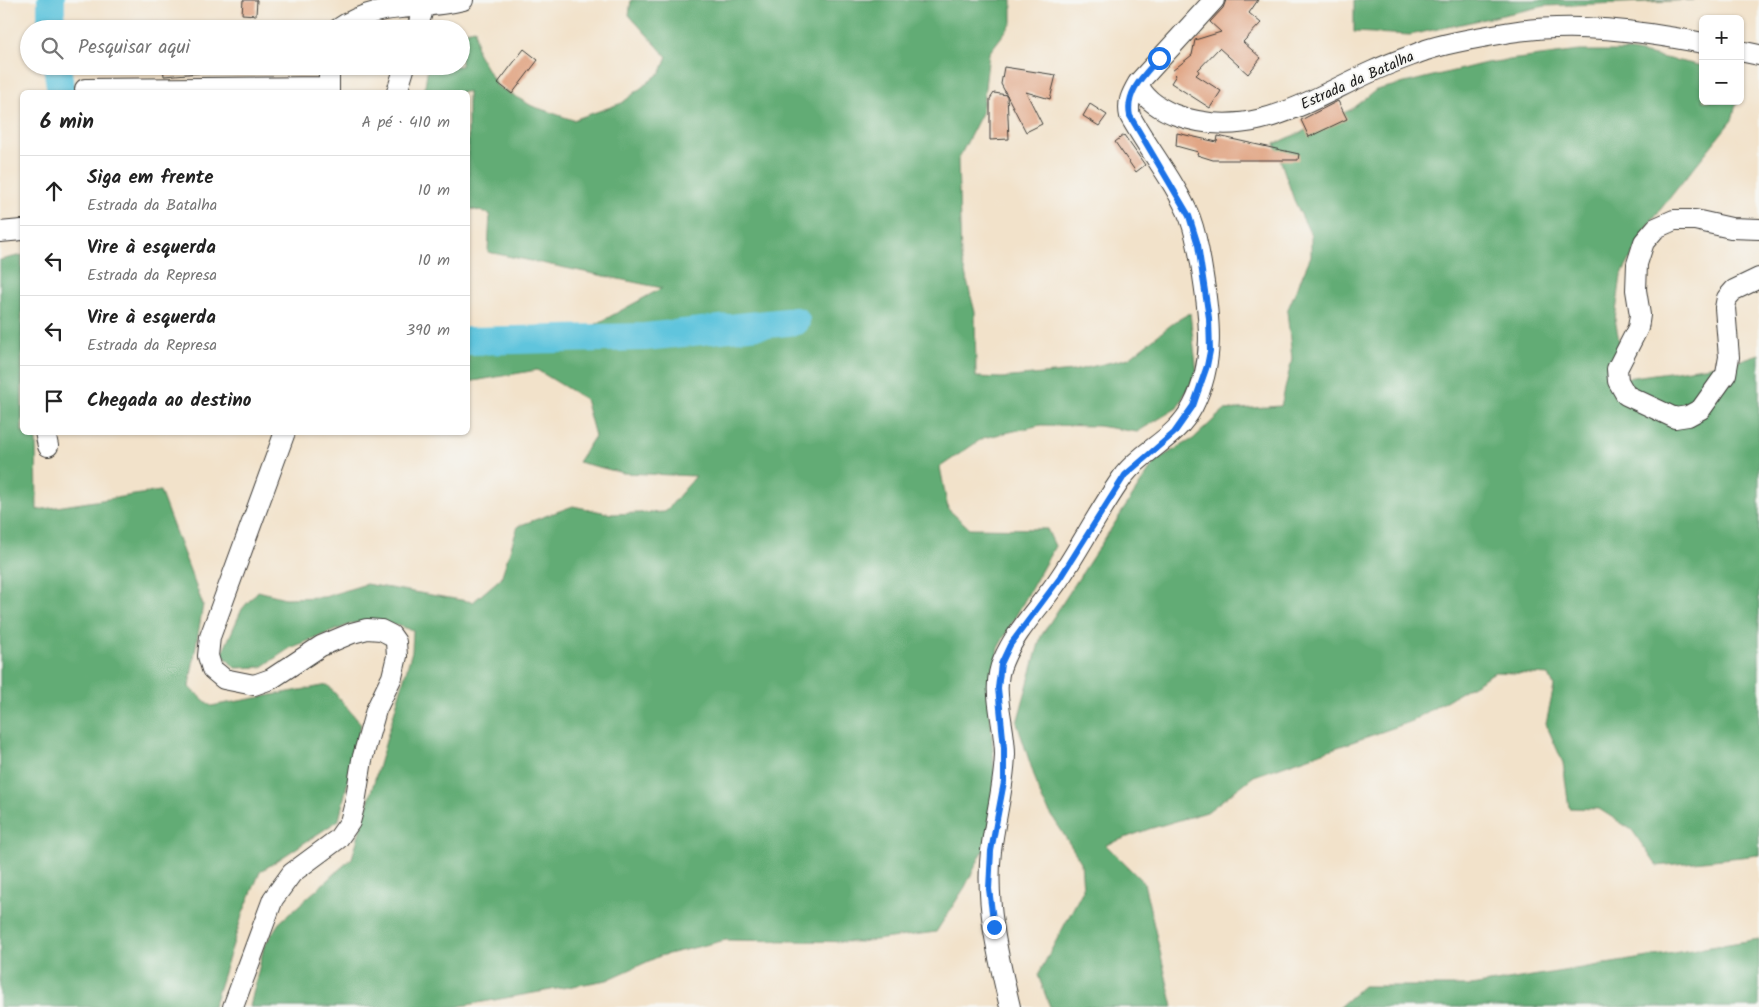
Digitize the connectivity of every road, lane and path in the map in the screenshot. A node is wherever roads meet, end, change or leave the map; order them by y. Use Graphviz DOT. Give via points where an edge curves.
graph roads {
  1 [pos="463,0"];
  2 [pos="1214,0"];
  3 [pos="425,1"];
  4 [pos="346,20"];
  5 [pos="420,20"];
  6 [pos="1699,42"];
  7 [pos="1744,52"];
  8 [pos="1759,55"];
  9 [pos="329,75"];
  10 [pos="402,75"];
  11 [pos="1138,83"];
  12 [pos="86,88"];
  13 [pos="329,90"];
  14 [pos="397,90"];
  15 [pos="1759,229"];
  16 [pos="20,230"];
  17 [pos="0,232"];
  18 [pos="1759,278"];
  19 [pos="284,435"];
  20 [pos="233,1007"];
  21 [pos="1010,1007"];
  1 -- 3 [label="street"];
  2 -- 11 [label="street"];
  3 -- 4 [label="street" via="395,0 364,8"];
  3 -- 5 [label="street"];
  6 -- 11 [label="street, Estrada da Batalha" via="1600,27 1512,32 1429,49 1258,122 1228,125 1165,111 1140,92"];
  7 -- 8 [label="street"];
  9 -- 13 [label="street"];
  10 -- 14 [label="street"];
  11 -- 21 [label="street" via="1130,96 1130,116 1189,216 1198,245 1210,351 1193,406 1174,433 1125,475 1060,578 1010,645 1001,664 998,688 1004,782 991,851 989,889"];
  12 -- 13 [label="street"];
  15 -- 18 [label="street" via="1674,220 1656,228 1644,242 1636,290 1640,315 1638,328 1617,369 1618,381 1626,395 1675,418 1701,409 1726,374 1729,357 1727,298 1734,290"];
  16 -- 17 [label="street"];
  19 -- 20 [label="street" via="210,637 208,656 212,669 224,679 254,685 270,679 321,646 367,630 381,630 391,635 396,642 397,656 392,677 376,710 350,822 338,839 292,873 273,899"];
}
